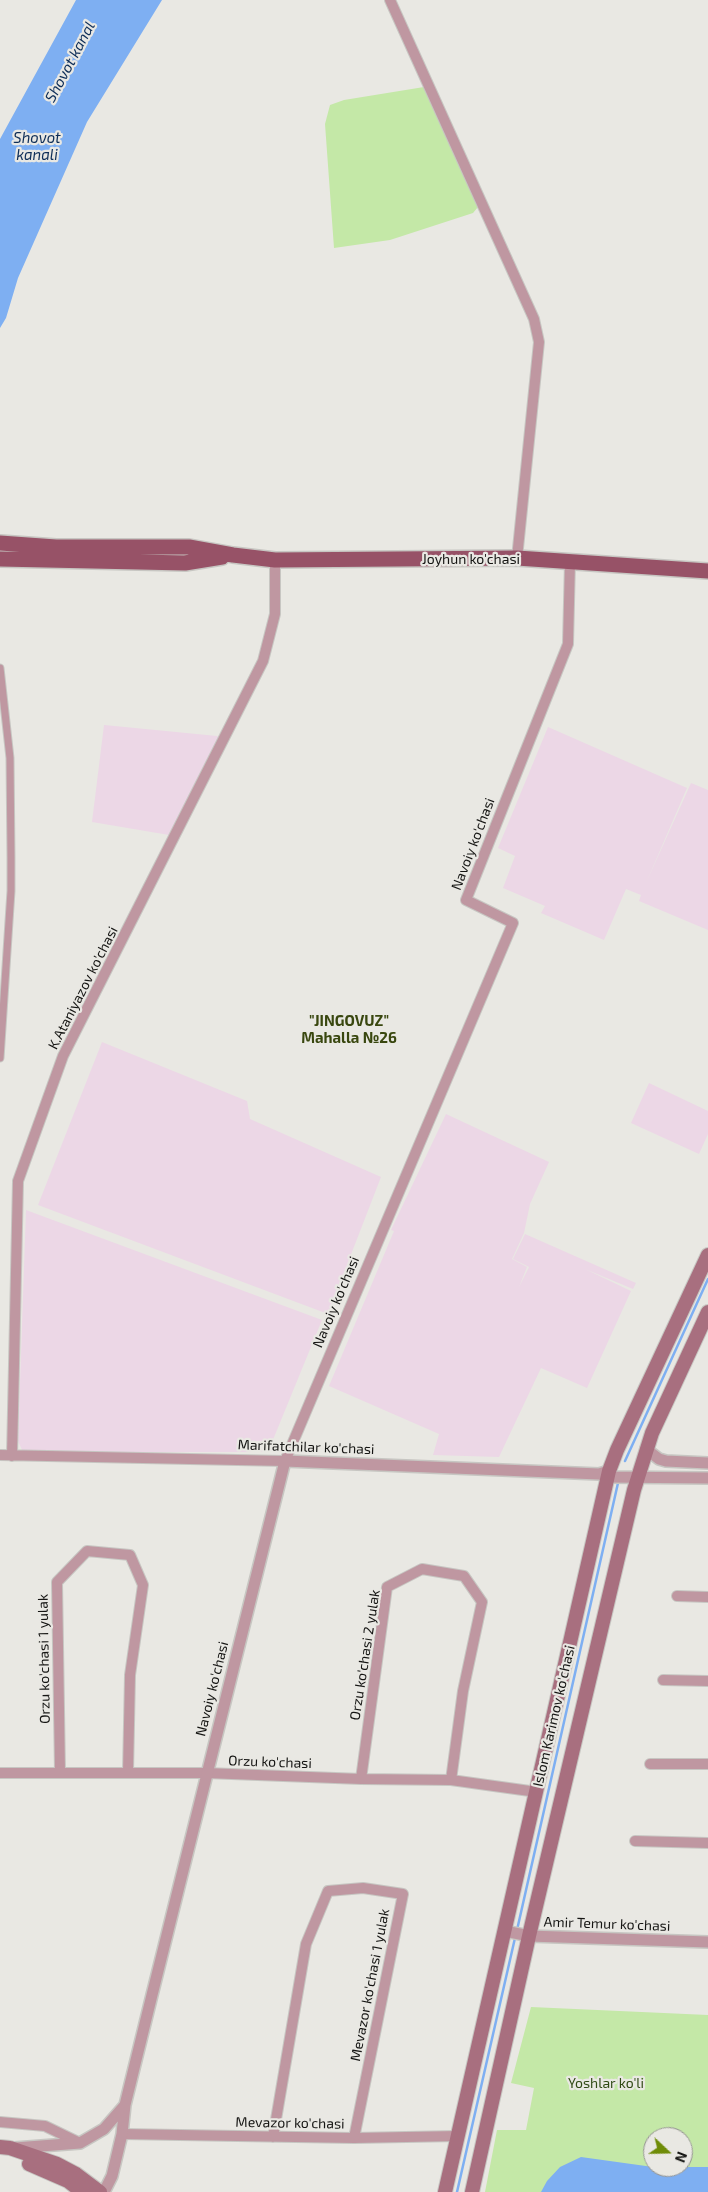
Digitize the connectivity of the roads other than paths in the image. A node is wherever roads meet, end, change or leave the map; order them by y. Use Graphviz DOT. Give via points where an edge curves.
graph roads {
  1 [pos="390,0"];
  2 [pos="0,543"];
  3 [pos="57,554"];
  4 [pos="517,558"];
  5 [pos="0,559"];
  6 [pos="275,560"];
  7 [pos="570,561"];
  8 [pos="708,571"];
  9 [pos="0,668"];
  10 [pos="0,1058"];
  11 [pos="708,1255"];
  12 [pos="708,1312"];
  13 [pos="646,1449"];
  14 [pos="0,1455"];
  15 [pos="12,1456"];
  16 [pos="285,1461"];
  17 [pos="708,1463"];
  18 [pos="605,1474"];
  19 [pos="638,1476"];
  20 [pos="708,1478"];
  21 [pos="677,1596"];
  22 [pos="708,1596"];
  23 [pos="663,1680"];
  24 [pos="708,1681"];
  25 [pos="650,1764"];
  26 [pos="708,1764"];
  27 [pos="0,1773"];
  28 [pos="60,1773"];
  29 [pos="128,1773"];
  30 [pos="206,1773"];
  31 [pos="360,1779"];
  32 [pos="451,1780"];
  33 [pos="537,1792"];
  34 [pos="635,1841"];
  35 [pos="708,1843"];
  36 [pos="505,1931"];
  37 [pos="529,1936"];
  38 [pos="708,1942"];
  39 [pos="125,2105"];
  40 [pos="0,2122"];
  41 [pos="122,2134"];
  42 [pos="273,2136"];
  43 [pos="458,2136"];
  44 [pos="354,2138"];
  45 [pos="80,2143"];
  46 [pos="4,2152"];
  47 [pos="82,2192"];
  48 [pos="100,2192"];
  49 [pos="104,2192"];
  50 [pos="445,2192"];
  51 [pos="472,2192"];
  1 -- 4 [label="street" via="534,319 540,342"];
  2 -- 3 [label="main road"];
  3 -- 5 [label="main road"];
  3 -- 6 [label="main road, Joyhun ko'chasi" via="189,547"];
  4 -- 6 [label="main road, Joyhun ko'chasi"];
  4 -- 7 [label="main road, Joyhun ko'chasi"];
  6 -- 15 [label="street, K.Ataniyazov ko'chasi" via="275,614 263,661 63,1056 18,1181"];
  7 -- 8 [label="main road, Joyhun ko'chasi"];
  7 -- 16 [label="street, Navoiy ko'chasi" via="568,644 466,900 513,922"];
  9 -- 10 [label="street" via="10,758 11,857"];
  11 -- 18 [label="main road, Islom Karimov ko'chasi"];
  12 -- 13 [label="main road, Islom Karimov ko'chasi"];
  13 -- 17 [label="street" via="666,1461"];
  13 -- 19 [label="main road, Islom Karimov ko'chasi"];
  14 -- 15 [label="street, Marifatchilar ko'chasi"];
  15 -- 16 [label="street, Marifatchilar ko'chasi"];
  16 -- 18 [label="street, Marifatchilar ko'chasi"];
  16 -- 30 [label="street, Navoiy ko'chasi"];
  18 -- 19 [label="street, Marifatchilar ko'chasi"];
  18 -- 33 [label="main road, Islom Karimov ko'chasi"];
  19 -- 20 [label="street, Marifatchilar ko'chasi"];
  19 -- 37 [label="main road, Islom Karimov ko'chasi"];
  21 -- 22 [label="street"];
  23 -- 24 [label="street"];
  25 -- 26 [label="street"];
  27 -- 28 [label="street, Orzu ko'chasi"];
  28 -- 29 [label="street, Orzu ko'chasi"];
  28 -- 29 [label="street, Orzu ko'chasi 1 yulak" via="57,1582 87,1551 130,1555 143,1585 130,1675"];
  29 -- 30 [label="street, Orzu ko'chasi"];
  30 -- 31 [label="street, Orzu ko'chasi"];
  30 -- 39 [label="street, Navoiy ko'chasi"];
  31 -- 32 [label="street, Orzu ko'chasi"];
  31 -- 32 [label="street, Orzu ko'chasi 2 yulak" via="387,1587 422,1569 464,1576 482,1602 463,1691"];
  32 -- 33 [label="street, Orzu ko'chasi"];
  33 -- 36 [label="main road, Islom Karimov ko'chasi"];
  34 -- 35 [label="street"];
  36 -- 37 [label="street, Amir Temur ko'chasi"];
  36 -- 43 [label="main road, Islom Karimov ko'chasi"];
  37 -- 38 [label="street, Amir Temur ko'chasi"];
  37 -- 51 [label="main road, Islom Karimov ko'chasi"];
  39 -- 41 [label="street, Navoiy ko'chasi"];
  39 -- 45 [label="street" via="104,2129"];
  40 -- 45 [label="street" via="45,2126"];
  41 -- 42 [label="street, Mevazor ko'chasi"];
  41 -- 49 [label="street, Navoiy ko'chasi" via="112,2176"];
  42 -- 44 [label="street, Mevazor ko'chasi"];
  42 -- 44 [label="street, Mevazor ko'chasi 1 yulak" via="306,1944 328,1891 363,1888 403,1894"];
  43 -- 44 [label="street, Mevazor ko'chasi"];
  43 -- 50 [label="main road, Islom Karimov ko'chasi"];
  45 -- 46 [label="street"];
  46 -- 47 [label="main road" via="68,2181"];
  46 -- 48 [label="main road" via="57,2164"];
}
